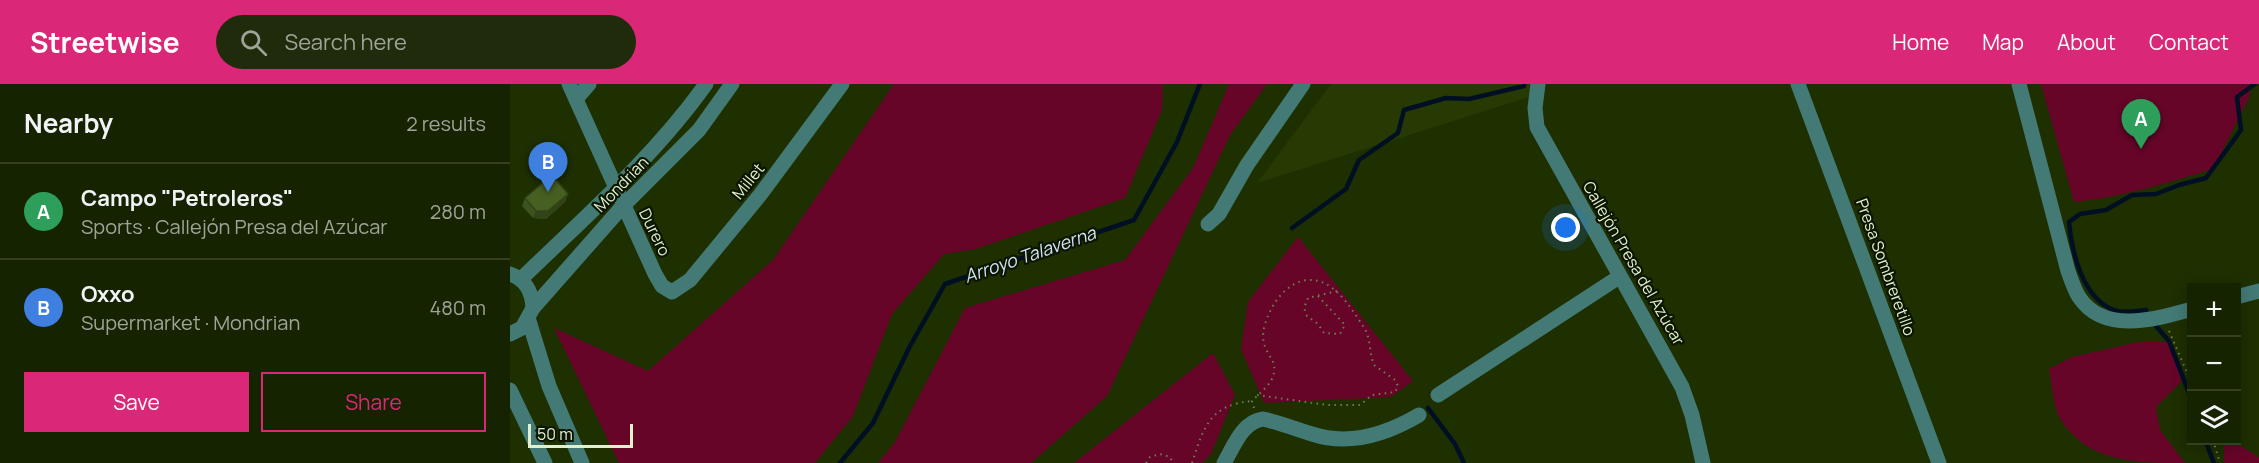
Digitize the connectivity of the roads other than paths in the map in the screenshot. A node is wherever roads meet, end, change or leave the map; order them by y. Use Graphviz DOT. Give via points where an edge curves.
graph roads {
  1 [pos="569,84"];
  2 [pos="589,84"];
  3 [pos="706,84"];
  4 [pos="732,84"];
  5 [pos="842,84"];
  6 [pos="1303,84"];
  7 [pos="1538,84"];
  8 [pos="1798,84"];
  9 [pos="2019,84"];
  10 [pos="576,99"];
  11 [pos="615,189"];
  12 [pos="622,207"];
  13 [pos="1208,224"];
  14 [pos="516,276"];
  15 [pos="1619,277"];
  16 [pos="2259,291"];
  17 [pos="672,292"];
  18 [pos="2241,296"];
  19 [pos="2187,310"];
  20 [pos="531,315"];
  21 [pos="510,334"];
  22 [pos="510,390"];
  23 [pos="1438,395"];
  24 [pos="1419,415"];
  25 [pos="545,463"];
  26 [pos="582,463"];
  27 [pos="1224,463"];
  28 [pos="1702,463"];
  29 [pos="1939,463"];
  1 -- 10 [label="street, Durero"];
  2 -- 10 [label="street"];
  3 -- 11 [label="street, Mondrian" via="681,119"];
  4 -- 12 [label="street, Mondrian" via="699,130"];
  5 -- 17 [label="street, Millet" via="760,195 690,280"];
  6 -- 13 [label="street" via="1247,165 1219,214"];
  7 -- 15 [label="street, Callejón Presa del Azúcar" via="1537,127"];
  8 -- 29 [label="street, Presa Sombreretillo"];
  9 -- 19 [label="street" via="2068,271 2079,297 2111,320 2163,317"];
  10 -- 11 [label="street, Durero"];
  11 -- 12 [label="street, Durero"];
  11 -- 14 [label="street, Mondrian"];
  12 -- 17 [label="street, Durero" via="662,286"];
  12 -- 20 [label="street, Mondrian"];
  14 -- 20 [label="street" via="528,287"];
  15 -- 23 [label="street"];
  15 -- 28 [label="street, Callejón Presa del Azúcar" via="1682,387"];
  16 -- 18 [label="street"];
  20 -- 21 [label="street, Mondrian" via="522,328"];
  20 -- 26 [label="street" via="549,386"];
  22 -- 25 [label="street"];
  24 -- 27 [label="street" via="1370,437 1340,439 1314,435 1271,420 1256,420 1246,425"];
}
